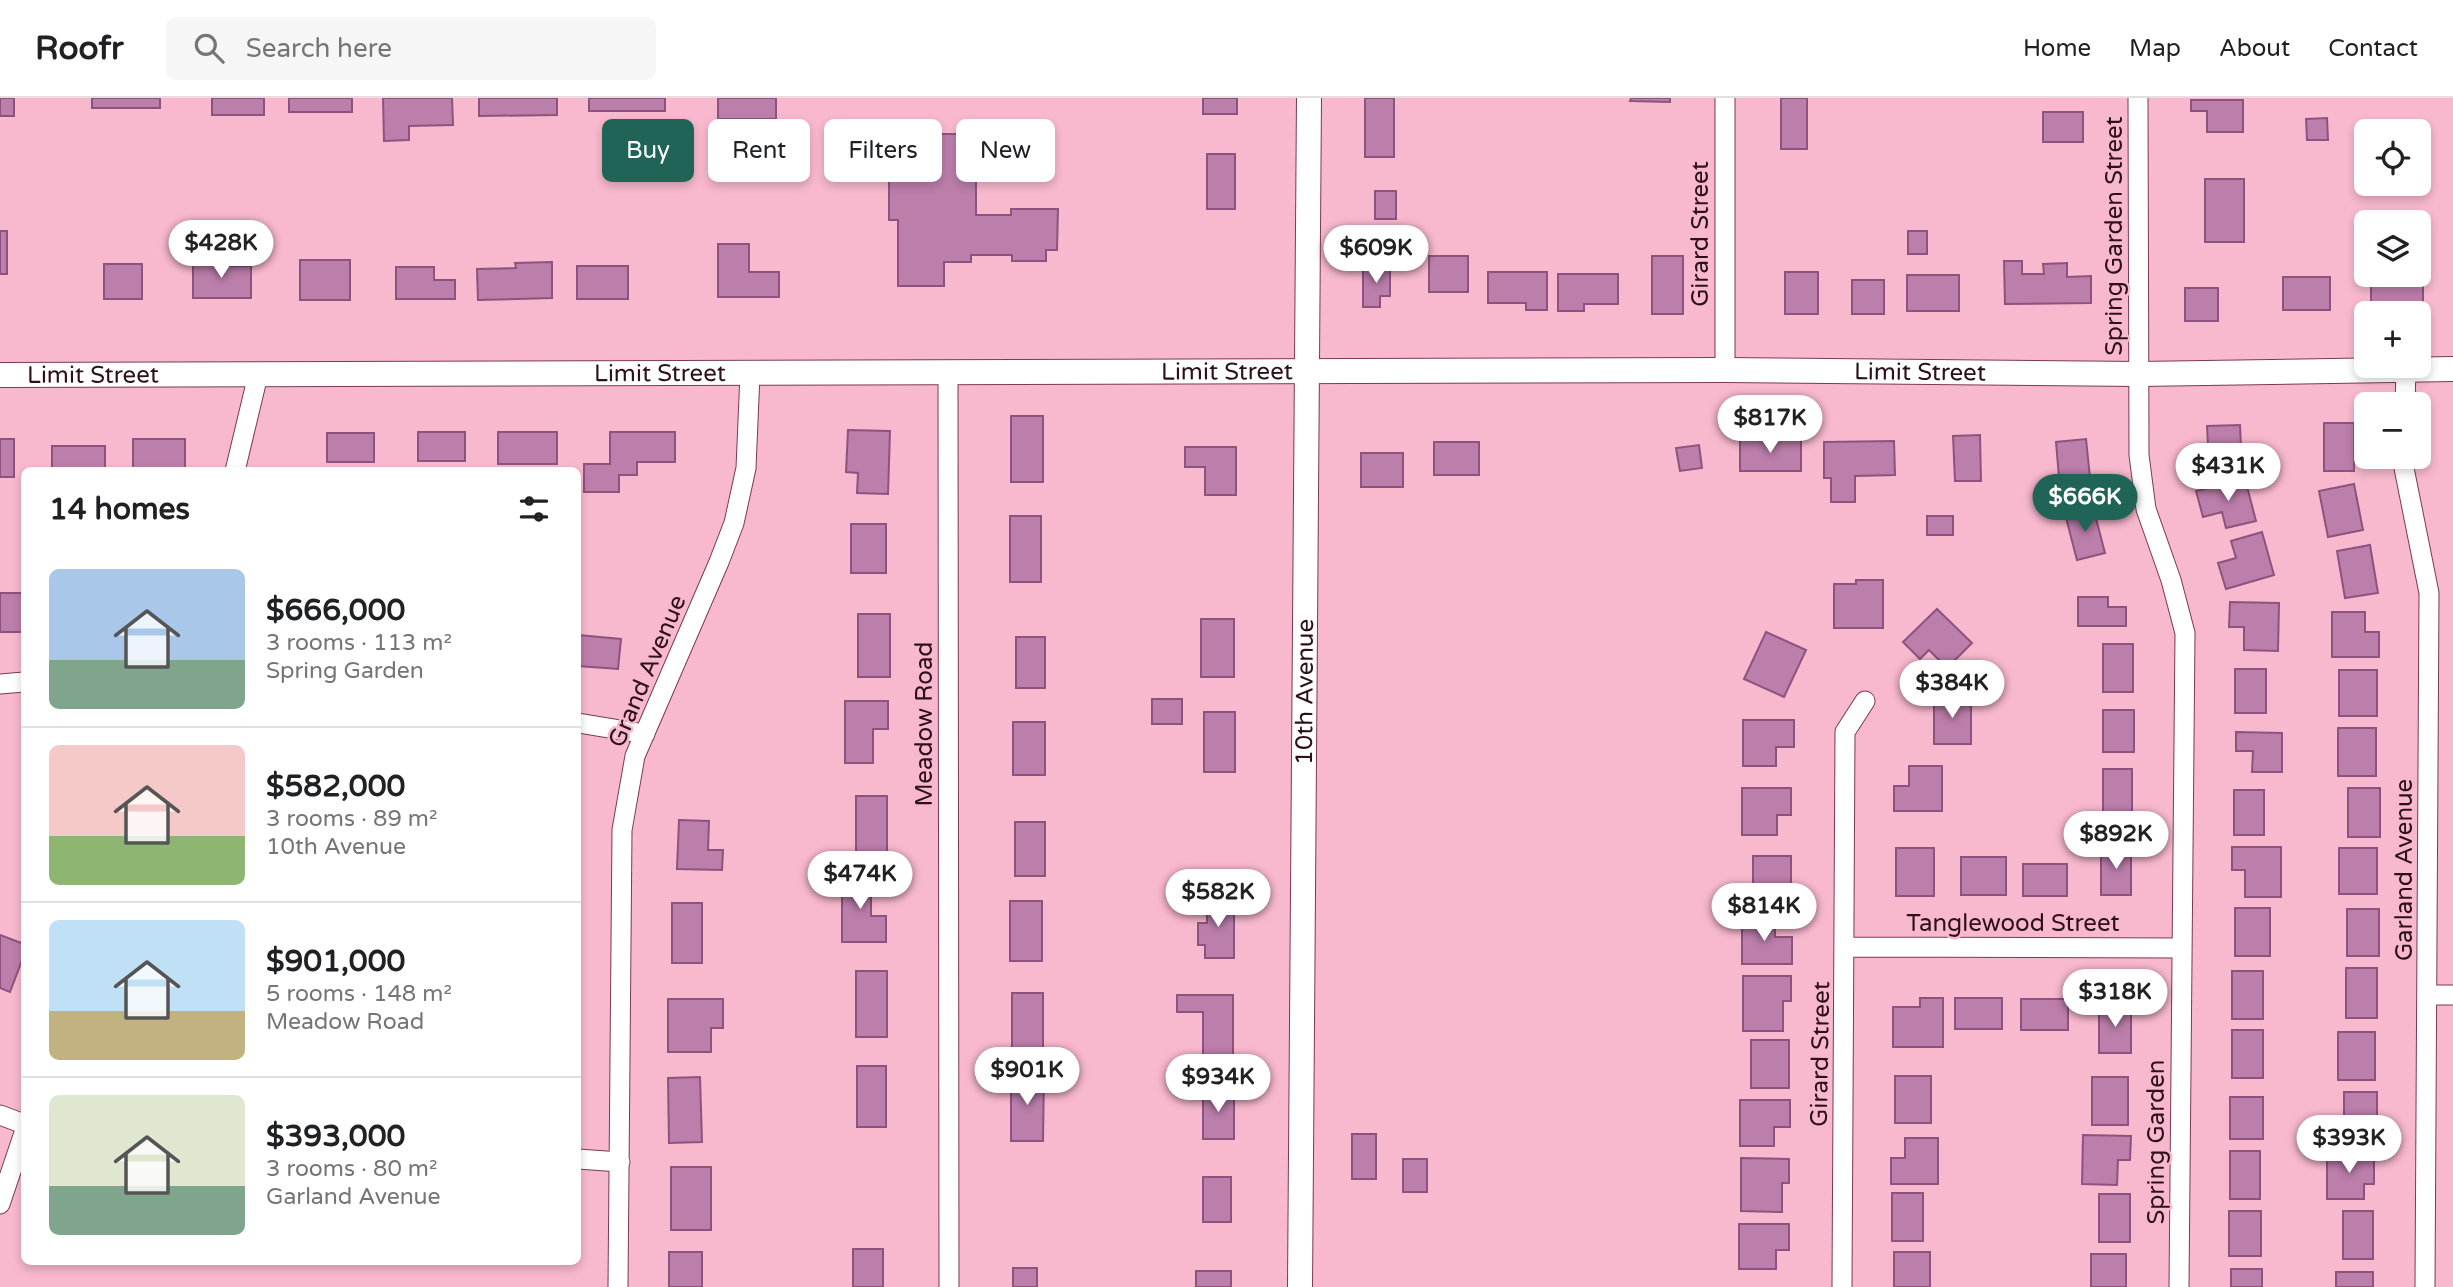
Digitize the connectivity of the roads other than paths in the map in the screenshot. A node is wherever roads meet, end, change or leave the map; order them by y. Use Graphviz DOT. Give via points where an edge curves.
graph roads {
  1 [pos="1309,98"];
  2 [pos="1725,98"];
  3 [pos="2138,98"];
  4 [pos="2431,369"];
  5 [pos="2453,369"];
  6 [pos="1725,370"];
  7 [pos="2354,371"];
  8 [pos="948,372"];
  9 [pos="1306,372"];
  10 [pos="750,374"];
  11 [pos="2138,374"];
  12 [pos="0,375"];
  13 [pos="258,375"];
  14 [pos="236,467"];
  15 [pos="2403,469"];
  16 [pos="21,682"];
  17 [pos="0,684"];
  18 [pos="1865,701"];
  19 [pos="581,723"];
  20 [pos="645,734"];
  21 [pos="1845,947"];
  22 [pos="2181,948"];
  23 [pos="2428,995"];
  24 [pos="2453,995"];
  25 [pos="0,1115"];
  26 [pos="21,1123"];
  27 [pos="21,1142"];
  28 [pos="581,1159"];
  29 [pos="620,1162"];
  30 [pos="0,1204"];
  31 [pos="618,1287"];
  32 [pos="949,1287"];
  33 [pos="1300,1287"];
  34 [pos="1842,1287"];
  35 [pos="2179,1287"];
  36 [pos="2424,1287"];
  1 -- 9 [label="street, 10th Avenue"];
  2 -- 6 [label="street, Girard Street"];
  3 -- 11 [label="street, Spring Garden Street"];
  4 -- 5 [label="street, Limit Street"];
  6 -- 9 [label="street, Limit Street"];
  6 -- 11 [label="street, Limit Street"];
  7 -- 11 [label="street, Limit Street"];
  8 -- 9 [label="street, Limit Street"];
  8 -- 10 [label="street, Limit Street"];
  8 -- 32 [label="street, Meadow Road"];
  9 -- 33 [label="street, 10th Avenue"];
  10 -- 13 [label="street, Limit Street"];
  10 -- 20 [label="street, Grand Avenue" via="746,468 734,523"];
  11 -- 22 [label="street, Spring Garden" via="2139,455 2146,509 2185,633"];
  12 -- 13 [label="street, Limit Street"];
  13 -- 14 [label="street"];
  15 -- 23 [label="street, Garland Avenue" via="2429,593"];
  16 -- 17 [label="street"];
  18 -- 21 [label="street, Girard Street" via="1846,732"];
  19 -- 20 [label="street"];
  20 -- 29 [label="street, Grand Avenue" via="635,756 622,830"];
  21 -- 22 [label="street, Tanglewood Street"];
  21 -- 34 [label="street, Girard Street"];
  22 -- 35 [label="street, Spring Garden"];
  23 -- 24 [label="street"];
  23 -- 36 [label="street, Garland Avenue"];
  25 -- 26 [label="street"];
  27 -- 30 [label="street"];
  28 -- 29 [label="street"];
  29 -- 31 [label="street, Grand Avenue"];
}
